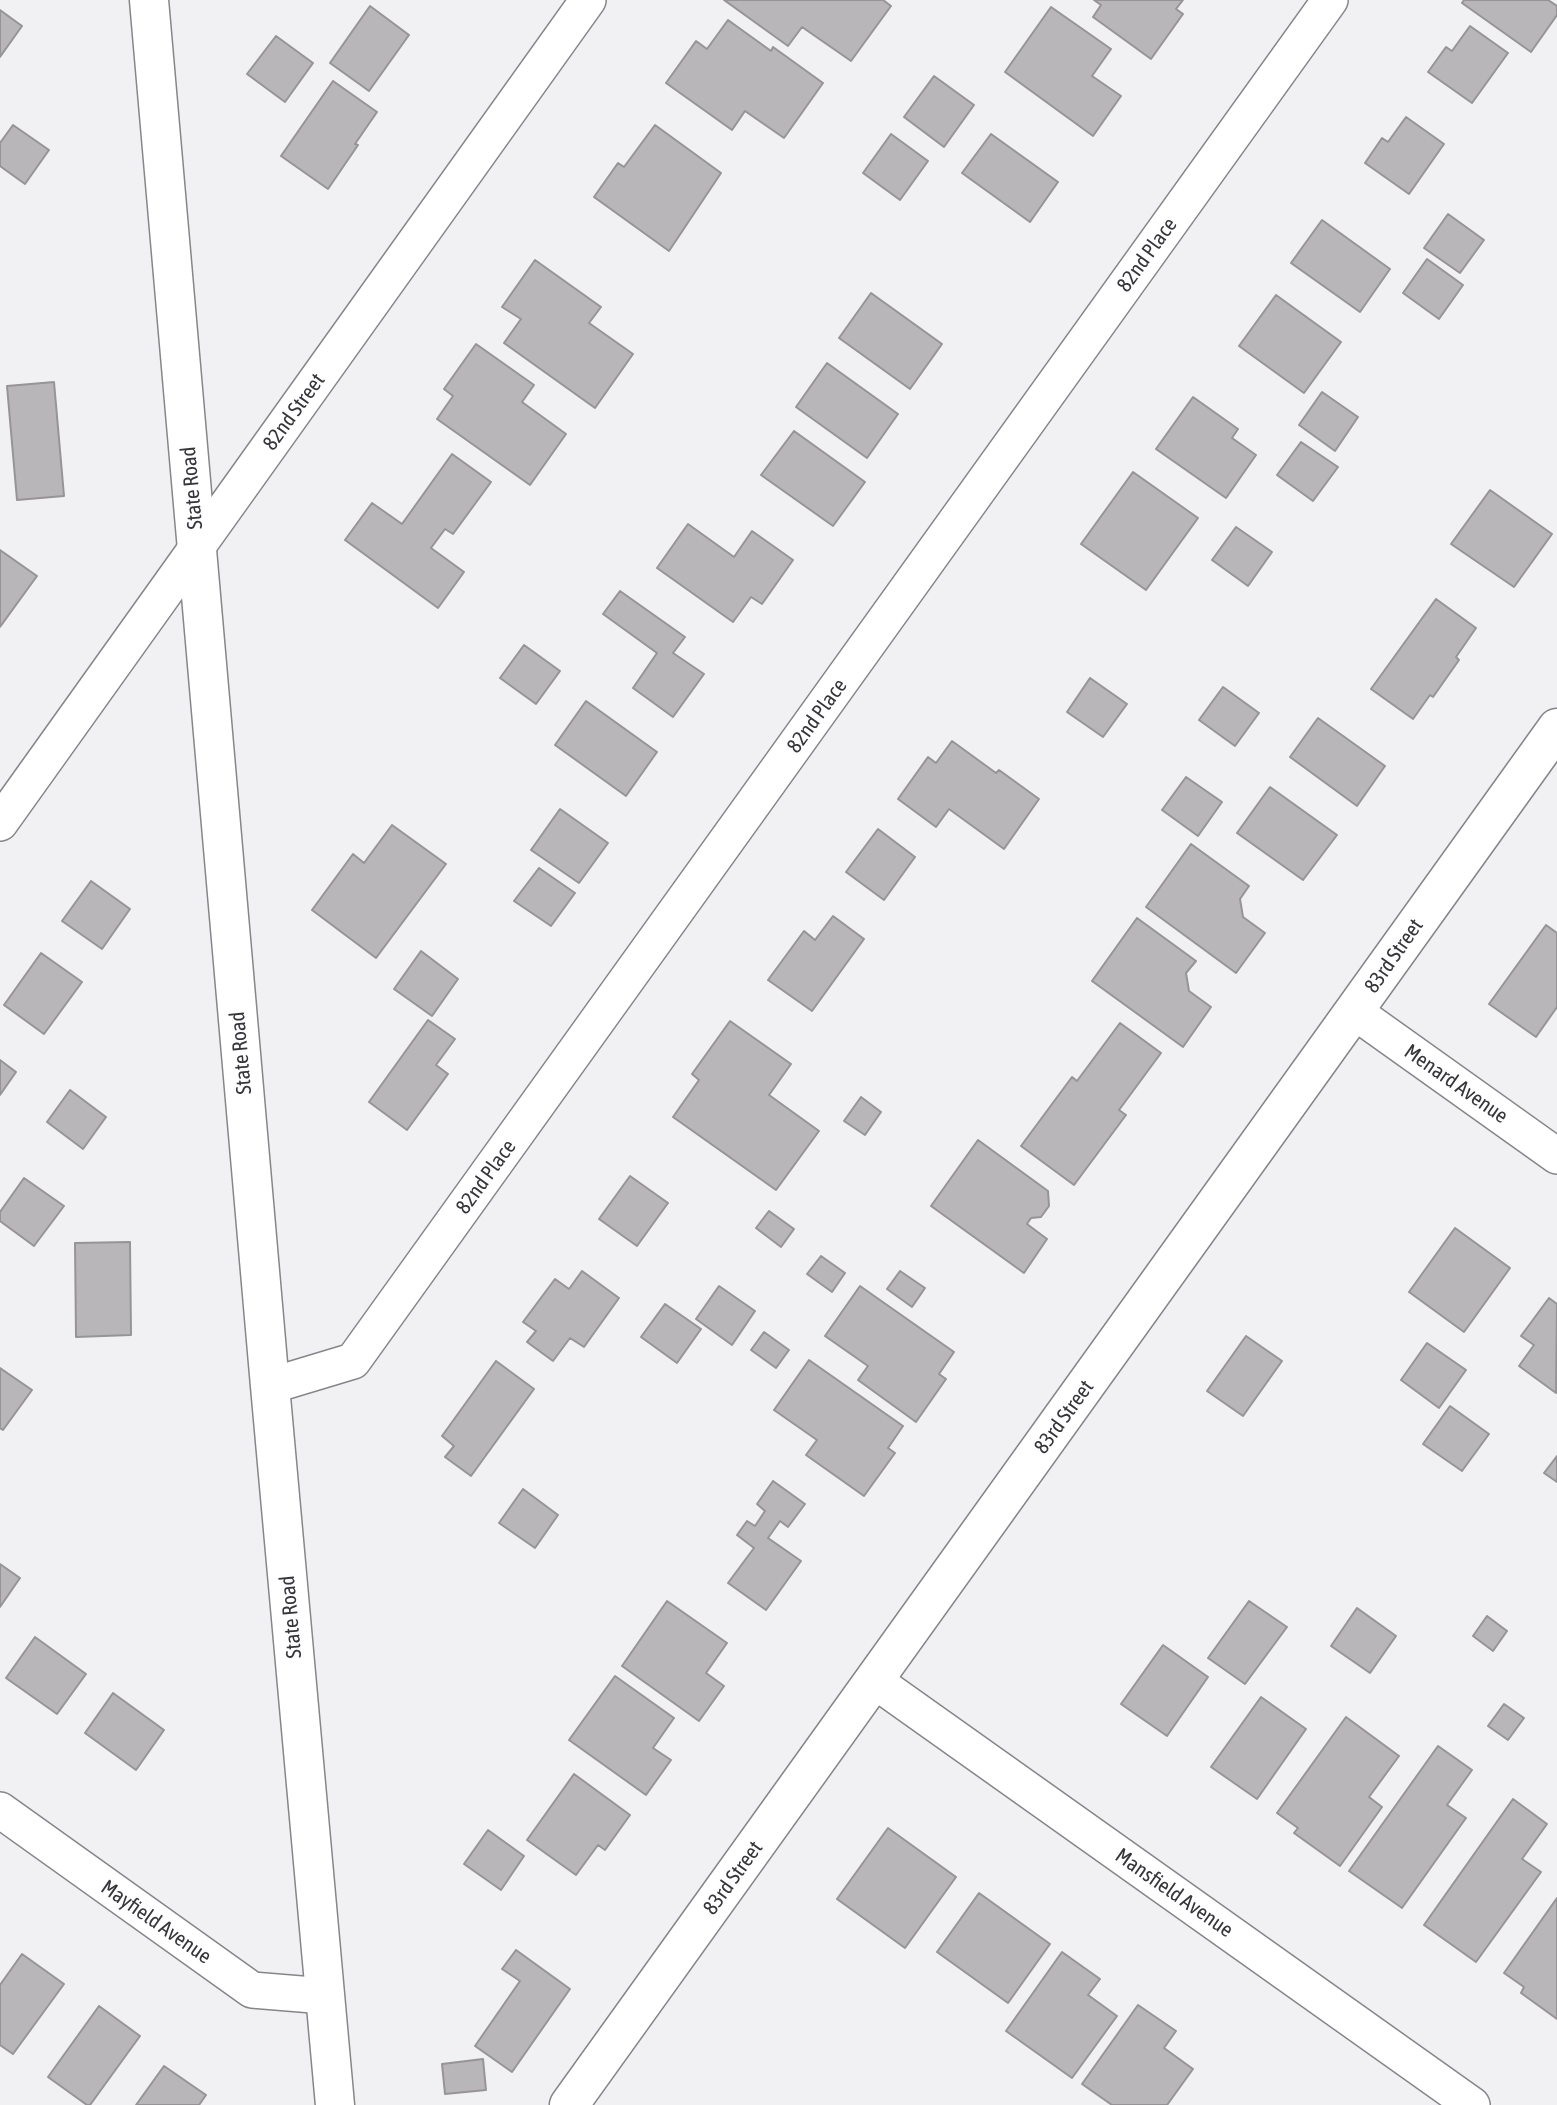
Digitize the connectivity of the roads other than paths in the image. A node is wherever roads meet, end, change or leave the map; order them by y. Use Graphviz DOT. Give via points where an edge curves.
graph roads {
  1 [pos="149,0"];
  2 [pos="588,0"];
  3 [pos="1330,0"];
  4 [pos="197,546"];
  5 [pos="1557,728"];
  6 [pos="0,823"];
  7 [pos="1354,1012"];
  8 [pos="1557,1156"];
  9 [pos="270,1386"];
  10 [pos="875,1681"];
  11 [pos="0,1811"];
  12 [pos="325,1996"];
  13 [pos="335,2105"];
  14 [pos="569,2105"];
  15 [pos="1472,2105"];
  1 -- 4 [label="street, State Road"];
  2 -- 4 [label="street, 82nd Street"];
  3 -- 9 [label="street, 82nd Place" via="353,1362"];
  4 -- 6 [label="street, 82nd Street"];
  4 -- 9 [label="street, State Road"];
  5 -- 7 [label="street, 83rd Street"];
  7 -- 8 [label="street, Menard Avenue"];
  7 -- 10 [label="street, 83rd Street"];
  9 -- 12 [label="street, State Road"];
  10 -- 14 [label="street, 83rd Street"];
  10 -- 15 [label="street, Mansfield Avenue"];
  11 -- 12 [label="street, Mayfield Avenue" via="252,1990"];
  12 -- 13 [label="street, State Road"];
}
